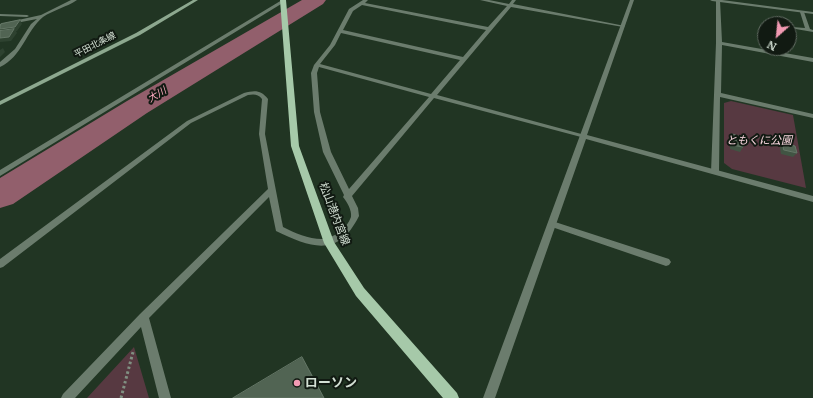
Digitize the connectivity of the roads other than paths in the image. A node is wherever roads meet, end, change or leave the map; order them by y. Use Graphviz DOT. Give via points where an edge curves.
graph roads {
  1 [pos="74,0"];
  2 [pos="196,0"];
  3 [pos="482,0"];
  4 [pos="632,0"];
  5 [pos="712,0"];
  6 [pos="718,0"];
  7 [pos="283,1"];
  8 [pos="364,1"];
  9 [pos="512,3"];
  10 [pos="802,12"];
  11 [pos="813,13"];
  12 [pos="0,15"];
  13 [pos="42,16"];
  14 [pos="0,25"];
  15 [pos="623,26"];
  16 [pos="490,29"];
  17 [pos="797,29"];
  18 [pos="340,31"];
  19 [pos="811,31"];
  20 [pos="719,43"];
  21 [pos="464,59"];
  22 [pos="813,60"];
  23 [pos="0,65"];
  24 [pos="317,65"];
  25 [pos="717,94"];
  26 [pos="434,97"];
  27 [pos="0,103"];
  28 [pos="813,116"];
  29 [pos="583,136"];
  30 [pos="715,172"];
  31 [pos="0,174"];
  32 [pos="272,190"];
  33 [pos="348,197"];
  34 [pos="813,199"];
  35 [pos="552,224"];
  36 [pos="329,243"];
  37 [pos="666,262"];
  38 [pos="0,264"];
  39 [pos="141,320"];
  40 [pos="67,398"];
  41 [pos="165,398"];
  42 [pos="452,398"];
  43 [pos="489,398"];
  1 -- 13 [label="street"];
  2 -- 27 [label="main road, 平田北条線" via="138,34"];
  3 -- 9 [label="street"];
  4 -- 15 [label="street"];
  5 -- 6 [label="street"];
  6 -- 10 [label="street"];
  6 -- 20 [label="street"];
  7 -- 31 [label="street"];
  7 -- 36 [label="main road, 松山港内宮線" via="295,146"];
  8 -- 16 [label="street"];
  8 -- 18 [label="street" via="351,10"];
  9 -- 15 [label="street"];
  9 -- 16 [label="street"];
  10 -- 11 [label="street"];
  10 -- 19 [label="street"];
  12 -- 13 [label="street"];
  13 -- 14 [label="street"];
  13 -- 23 [label="street" via="17,50"];
  15 -- 29 [label="street"];
  16 -- 21 [label="street"];
  17 -- 19 [label="street"];
  18 -- 21 [label="street"];
  18 -- 24 [label="street"];
  20 -- 22 [label="street"];
  20 -- 25 [label="street"];
  21 -- 26 [label="street"];
  24 -- 26 [label="street"];
  24 -- 33 [label="street" via="314,85 326,152"];
  25 -- 28 [label="street"];
  25 -- 30 [label="street"];
  26 -- 29 [label="street"];
  26 -- 33 [label="street"];
  29 -- 30 [label="street"];
  29 -- 35 [label="street"];
  30 -- 34 [label="street"];
  32 -- 36 [label="street" via="280,229 300,239"];
  32 -- 38 [label="street" via="262,134 265,99 261,94 254,92 189,122"];
  32 -- 39 [label="street"];
  33 -- 36 [label="street" via="355,216 343,234"];
  35 -- 37 [label="street"];
  35 -- 43 [label="street"];
  36 -- 42 [label="main road, 松山港内宮線" via="360,292"];
  39 -- 40 [label="street"];
  39 -- 41 [label="street"];
}
